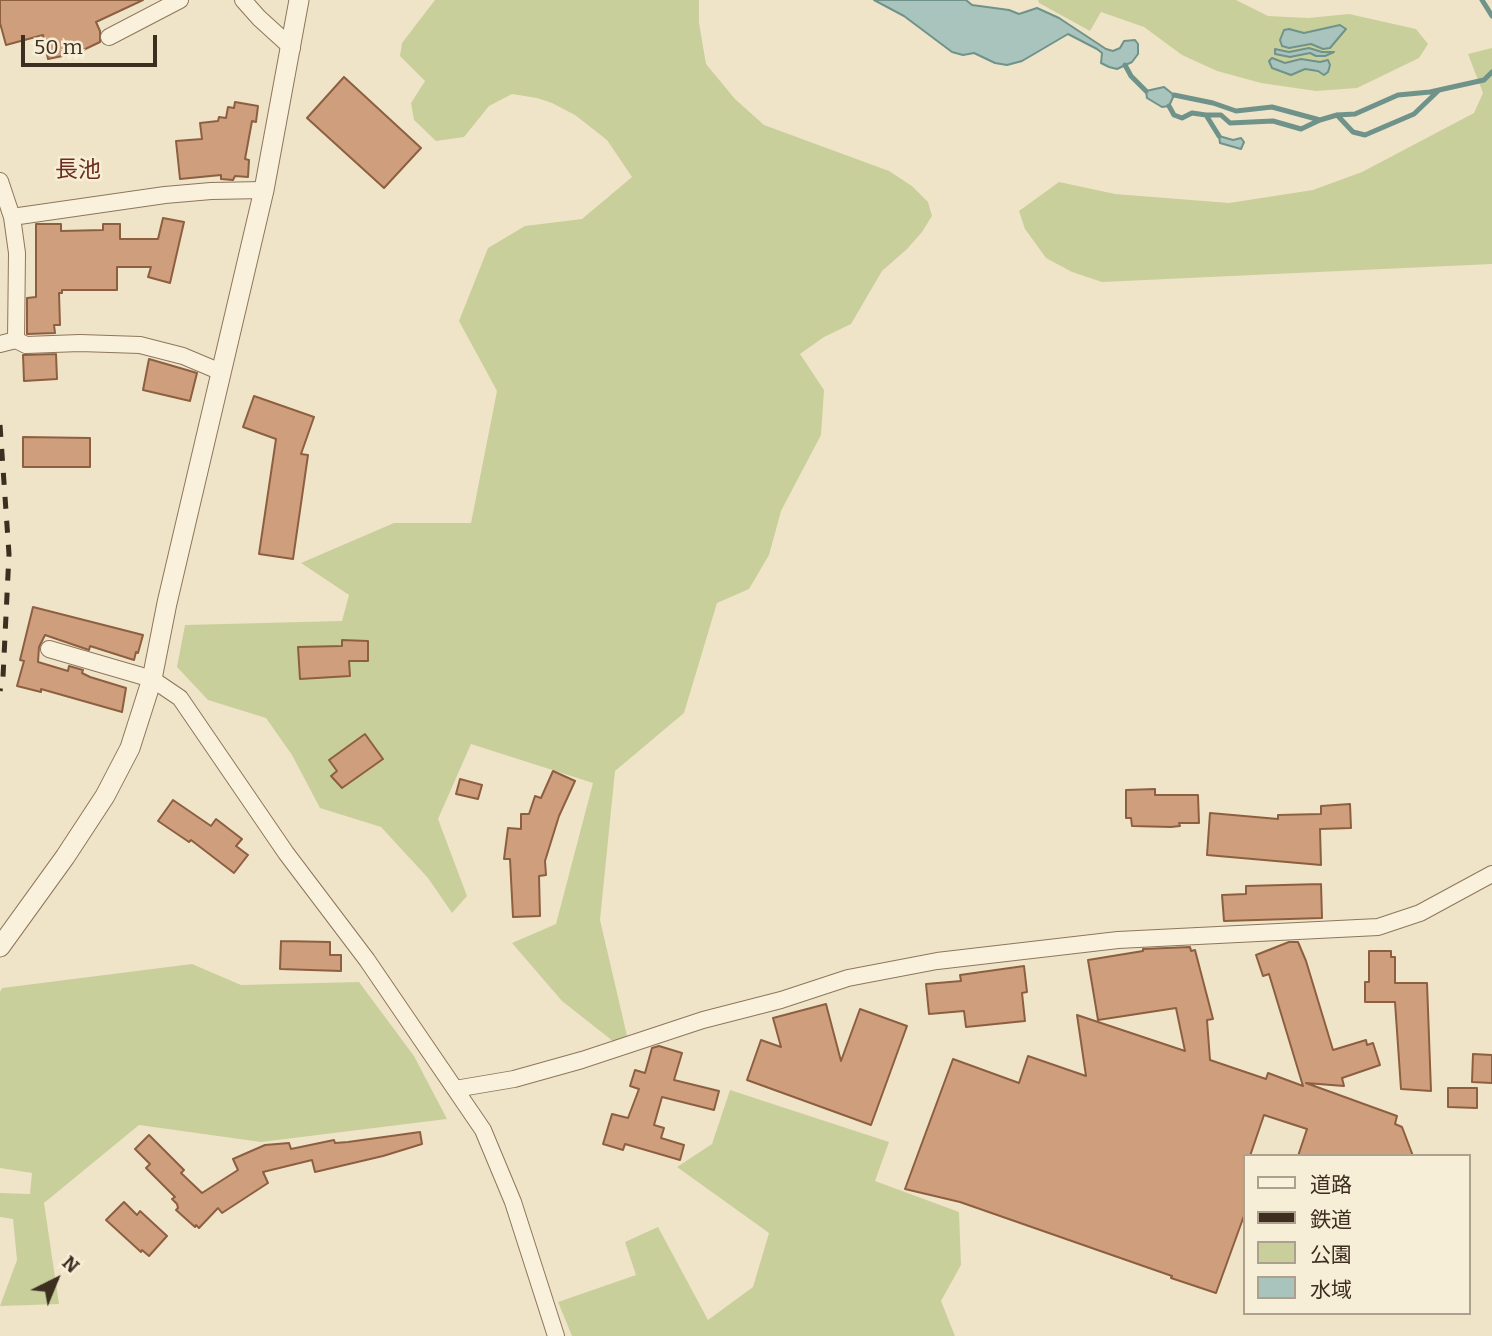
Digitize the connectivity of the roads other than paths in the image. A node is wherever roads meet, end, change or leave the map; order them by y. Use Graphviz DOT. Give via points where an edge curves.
graph roads {
  1 [pos="180,0"];
  2 [pos="243,0"];
  3 [pos="299,0"];
  4 [pos="109,37"];
  5 [pos="292,48"];
  6 [pos="0,181"];
  7 [pos="264,190"];
  8 [pos="12,217"];
  9 [pos="8,342"];
  10 [pos="221,372"];
  11 [pos="48,649"];
  12 [pos="152,679"];
  13 [pos="1492,866"];
  14 [pos="1492,874"];
  15 [pos="1477,883"];
  16 [pos="0,947"];
  17 [pos="455,1088"];
  18 [pos="556,1336"];
  1 -- 4 [label="street"];
  2 -- 5 [label="street"];
  3 -- 5 [label="street"];
  5 -- 7 [label="street"];
  6 -- 8 [label="street"];
  7 -- 8 [label="street" via="165,195"];
  7 -- 10 [label="street"];
  8 -- 9 [label="street" via="17,253"];
  9 -- 10 [label="street" via="140,345"];
  10 -- 12 [label="street"];
  11 -- 12 [label="street"];
  12 -- 16 [label="street" via="130,748 105,796"];
  12 -- 17 [label="street" via="180,698"];
  13 -- 15 [label="street"];
  14 -- 15 [label="street"];
  15 -- 17 [label="street" via="1420,913 1378,926 1118,940 937,961 848,978 525,1076"];
  17 -- 18 [label="street" via="483,1129 508,1190"];
}
